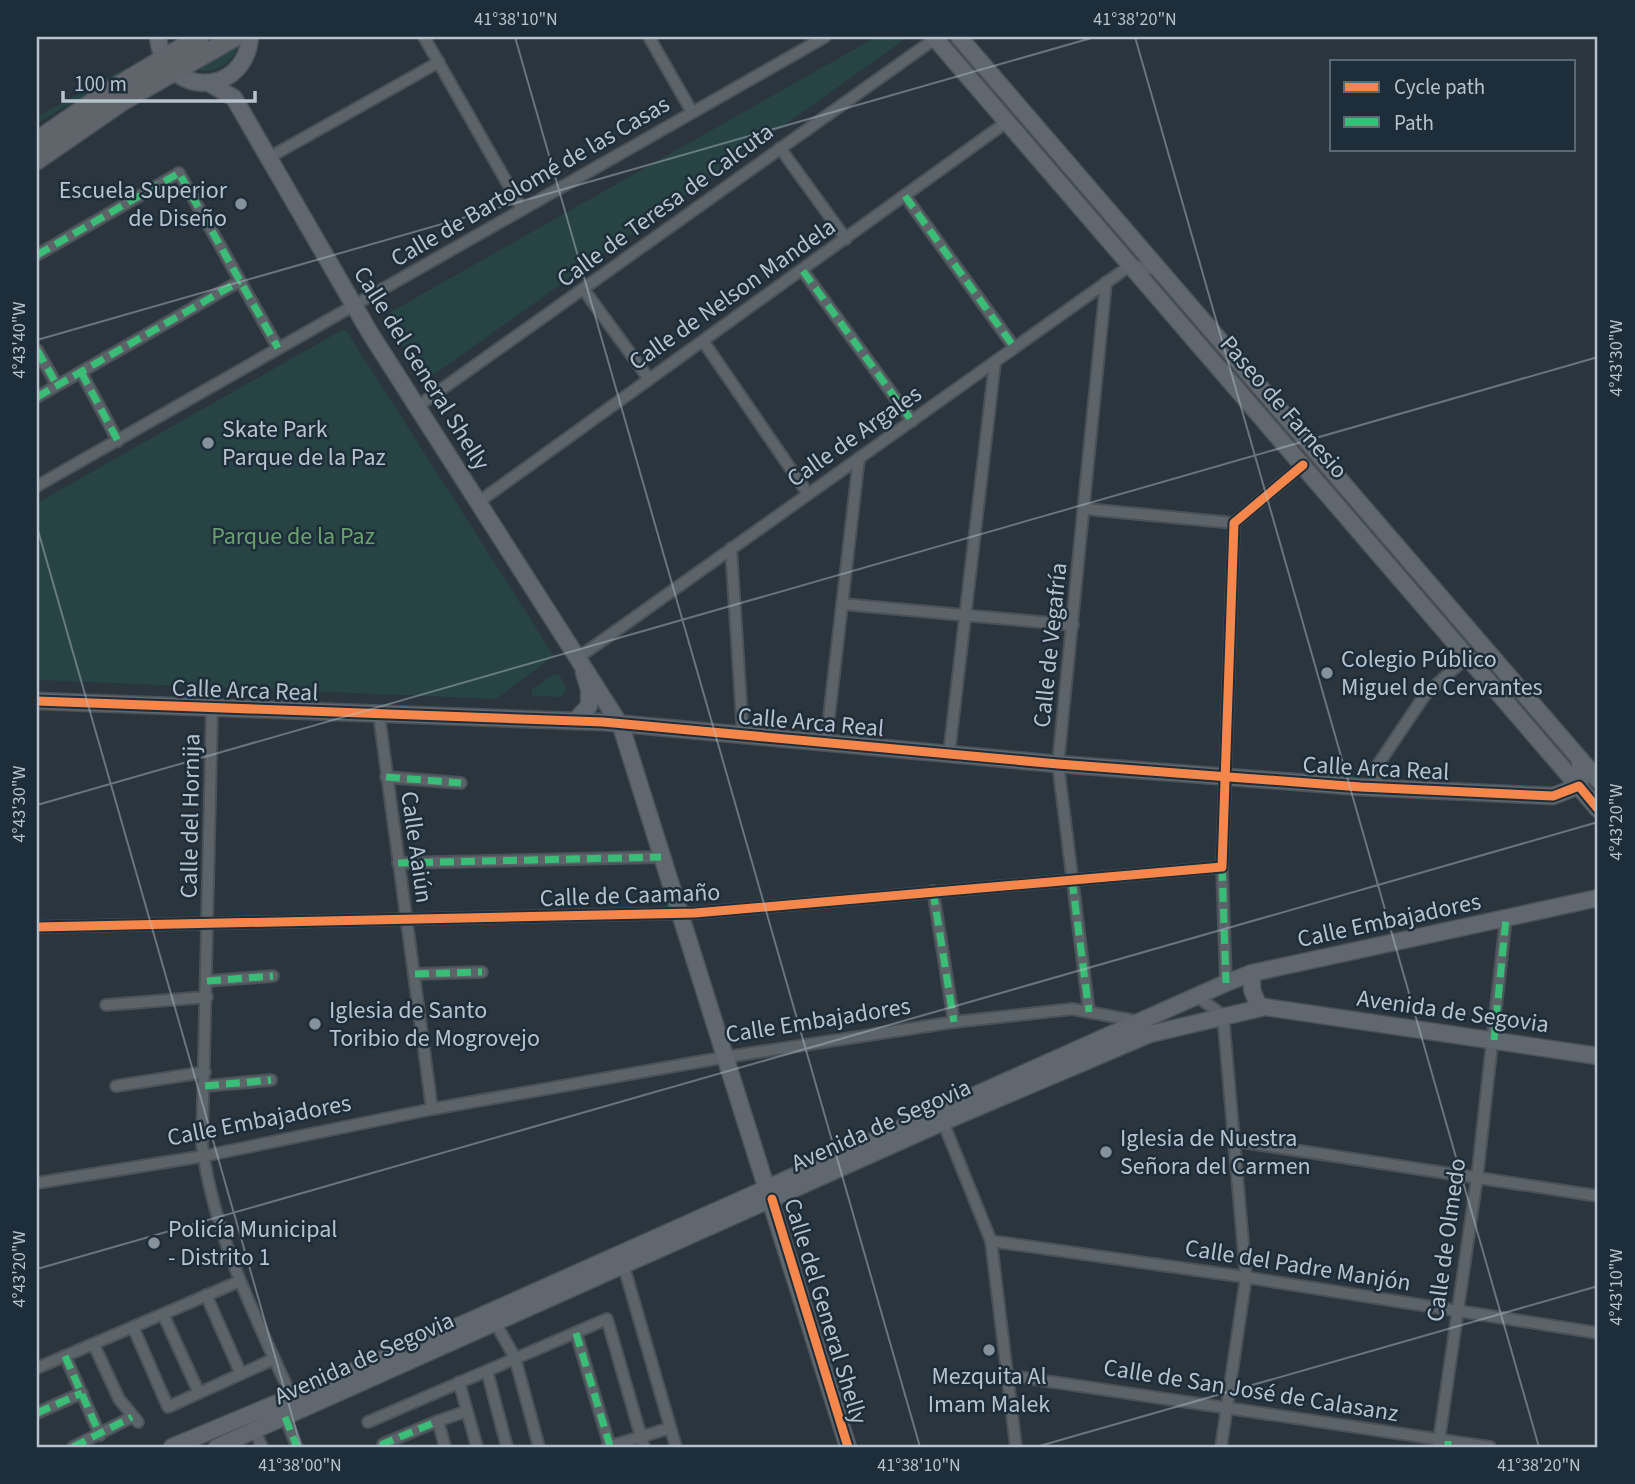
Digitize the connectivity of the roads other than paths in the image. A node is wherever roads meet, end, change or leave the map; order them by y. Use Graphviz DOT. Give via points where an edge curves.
graph roads {
  1 [pos="159,37"];
  2 [pos="200,37"];
  3 [pos="235,37"];
  4 [pos="250,37"];
  5 [pos="424,37"];
  6 [pos="649,37"];
  7 [pos="825,37"];
  8 [pos="959,37"];
  9 [pos="935,38"];
  10 [pos="163,57"];
  11 [pos="439,62"];
  12 [pos="237,69"];
  13 [pos="175,73"];
  14 [pos="209,83"];
  15 [pos="234,98"];
  16 [pos="692,112"];
  17 [pos="1008,121"];
  18 [pos="37,141"];
  19 [pos="780,148"];
  20 [pos="268,158"];
  21 [pos="37,160"];
  22 [pos="905,196"];
  23 [pos="522,209"];
  24 [pos="846,239"];
  25 [pos="37,255"];
  26 [pos="1131,264"];
  27 [pos="1158,270"];
  28 [pos="803,271"];
  29 [pos="240,281"];
  30 [pos="1106,282"];
  31 [pos="584,290"];
  32 [pos="354,305"];
  33 [pos="703,341"];
  34 [pos="1014,347"];
  35 [pos="278,348"];
  36 [pos="37,350"];
  37 [pos="995,362"];
  38 [pos="80,372"];
  39 [pos="649,379"];
  40 [pos="57,385"];
  41 [pos="37,397"];
  42 [pos="418,406"];
  43 [pos="912,421"];
  44 [pos="118,441"];
  45 [pos="859,458"];
  46 [pos="1303,465"];
  47 [pos="37,486"];
  48 [pos="808,494"];
  49 [pos="480,501"];
  50 [pos="1086,509"];
  51 [pos="1234,523"];
  52 [pos="731,548"];
  53 [pos="842,604"];
  54 [pos="964,616"];
  55 [pos="1073,625"];
  56 [pos="1468,656"];
  57 [pos="579,657"];
  58 [pos="37,701"];
  59 [pos="212,708"];
  60 [pos="379,715"];
  61 [pos="576,720"];
  62 [pos="621,726"];
  63 [pos="743,735"];
  64 [pos="826,743"];
  65 [pos="949,754"];
  66 [pos="1579,758"];
  67 [pos="1058,764"];
  68 [pos="386,777"];
  69 [pos="1224,777"];
  70 [pos="1598,780"];
  71 [pos="461,783"];
  72 [pos="1579,786"];
  73 [pos="1381,788"];
  74 [pos="1598,809"];
  75 [pos="661,857"];
  76 [pos="398,863"];
  77 [pos="1222,867"];
  78 [pos="1072,880"];
  79 [pos="933,891"];
  80 [pos="1598,898"];
  81 [pos="679,914"];
  82 [pos="1506,918"];
  83 [pos="407,920"];
  84 [pos="208,925"];
  85 [pos="37,927"];
  86 [pos="482,972"];
  87 [pos="1252,973"];
  88 [pos="415,974"];
  89 [pos="273,976"];
  90 [pos="207,981"];
  91 [pos="1226,983"];
  92 [pos="207,996"];
  93 [pos="1196,996"];
  94 [pos="106,1005"];
  95 [pos="1259,1007"];
  96 [pos="1089,1012"];
  97 [pos="1223,1015"];
  98 [pos="1137,1021"];
  99 [pos="954,1022"];
  100 [pos="1494,1040"];
  101 [pos="1598,1056"];
  102 [pos="726,1057"];
  103 [pos="205,1072"];
  104 [pos="271,1080"];
  105 [pos="116,1086"];
  106 [pos="205,1086"];
  107 [pos="432,1109"];
  108 [pos="943,1122"];
  109 [pos="1235,1140"];
  110 [pos="204,1156"];
  111 [pos="1477,1178"];
  112 [pos="37,1184"];
  113 [pos="770,1193"];
  114 [pos="1598,1196"];
  115 [pos="651,1240"];
  116 [pos="991,1241"];
  117 [pos="624,1267"];
  118 [pos="1246,1277"];
  119 [pos="240,1281"];
  120 [pos="206,1295"];
  121 [pos="1456,1310"];
  122 [pos="163,1314"];
  123 [pos="496,1324"];
  124 [pos="133,1327"];
  125 [pos="1598,1333"];
  126 [pos="576,1334"];
  127 [pos="94,1345"];
  128 [pos="65,1356"];
  129 [pos="515,1358"];
  130 [pos="274,1359"];
  131 [pos="37,1368"];
  132 [pos="487,1371"];
  133 [pos="241,1374"];
  134 [pos="1006,1374"];
  135 [pos="459,1382"];
  136 [pos="82,1393"];
  137 [pos="199,1393"];
  138 [pos="1227,1408"];
  139 [pos="292,1409"];
  140 [pos="467,1411"];
  141 [pos="37,1413"];
  142 [pos="438,1421"];
  143 [pos="368,1422"];
  144 [pos="670,1428"];
  145 [pos="255,1430"];
  146 [pos="100,1435"];
  147 [pos="643,1442"];
  148 [pos="1443,1444"];
  149 [pos="73,1447"];
  150 [pos="172,1447"];
  151 [pos="217,1447"];
  152 [pos="262,1447"];
  153 [pos="297,1447"];
  154 [pos="384,1447"];
  155 [pos="445,1447"];
  156 [pos="478,1447"];
  157 [pos="507,1447"];
  158 [pos="539,1447"];
  159 [pos="609,1447"];
  160 [pos="676,1447"];
  161 [pos="848,1447"];
  162 [pos="1016,1447"];
  163 [pos="1221,1447"];
  164 [pos="1490,1447"];
  1 -- 10 [label="main road"];
  2 -- 10 [label="main road"];
  3 -- 13 [label="main road"];
  4 -- 12 [label="main road"];
  5 -- 11 [label="street"];
  6 -- 16 [label="street"];
  7 -- 16 [label="street, Calle de Bartolomé de las Casas"];
  8 -- 27 [label="main road, Paseo de Farnesio"];
  9 -- 17 [label="main road, Paseo de Farnesio"];
  9 -- 19 [label="street, Calle de Teresa de Calcuta"];
  10 -- 13 [label="main road"];
  10 -- 18 [label="main road"];
  11 -- 20 [label="street"];
  11 -- 23 [label="street"];
  12 -- 14 [label="main road"];
  12 -- 15 [label="main road"];
  13 -- 14 [label="main road, Calle del General Shelly"];
  13 -- 21 [label="main road" via="121,102"];
  14 -- 15 [label="main road, Calle del General Shelly"];
  15 -- 20 [label="main road, Calle del General Shelly"];
  16 -- 23 [label="street, Calle de Bartolomé de las Casas"];
  17 -- 22 [label="street, Calle de Nelson Mandela"];
  17 -- 26 [label="main road, Paseo de Farnesio"];
  19 -- 24 [label="street"];
  19 -- 31 [label="street, Calle de Teresa de Calcuta"];
  20 -- 32 [label="main road, Calle del General Shelly"];
  22 -- 24 [label="street, Calle de Nelson Mandela"];
  22 -- 34 [label="street"];
  23 -- 32 [label="street, Calle de Bartolomé de las Casas"];
  24 -- 28 [label="street, Calle de Nelson Mandela"];
  25 -- 29 [label="street" via="179,173"];
  26 -- 27 [label="street"];
  26 -- 30 [label="street, Calle de Argales"];
  26 -- 46 [label="main road, Paseo de Farnesio"];
  27 -- 66 [label="main road, Paseo de Farnesio"];
  28 -- 33 [label="street, Calle de Nelson Mandela"];
  28 -- 43 [label="street"];
  29 -- 35 [label="street"];
  29 -- 38 [label="street"];
  30 -- 34 [label="street, Calle de Argales"];
  30 -- 50 [label="street, Calle de Vegafría"];
  31 -- 39 [label="street"];
  31 -- 42 [label="street, Calle de Teresa de Calcuta"];
  32 -- 35 [label="street, Calle de Bartolomé de las Casas"];
  32 -- 42 [label="main road, Calle del General Shelly"];
  33 -- 39 [label="street, Calle de Nelson Mandela"];
  33 -- 48 [label="street"];
  34 -- 37 [label="street, Calle de Argales"];
  35 -- 44 [label="street, Calle de Bartolomé de las Casas"];
  36 -- 40 [label="street"];
  37 -- 43 [label="street, Calle de Argales"];
  37 -- 54 [label="street"];
  38 -- 40 [label="street"];
  38 -- 44 [label="street"];
  39 -- 49 [label="street, Calle de Nelson Mandela"];
  40 -- 41 [label="street"];
  42 -- 49 [label="main road, Calle del General Shelly"];
  43 -- 45 [label="street, Calle de Argales"];
  44 -- 47 [label="street, Calle de Bartolomé de las Casas"];
  45 -- 48 [label="street, Calle de Argales"];
  45 -- 53 [label="street"];
  46 -- 51 [label="street"];
  46 -- 56 [label="main road, Paseo de Farnesio"];
  48 -- 52 [label="street, Calle de Argales"];
  49 -- 57 [label="main road, Calle del General Shelly"];
  50 -- 51 [label="street"];
  50 -- 55 [label="street, Calle de Vegafría"];
  51 -- 69 [label="street"];
  52 -- 57 [label="street, Calle de Argales"];
  52 -- 63 [label="street"];
  53 -- 54 [label="street"];
  53 -- 64 [label="street"];
  54 -- 55 [label="street"];
  54 -- 65 [label="street"];
  55 -- 67 [label="street, Calle de Vegafría"];
  56 -- 72 [label="main road, Paseo de Farnesio"];
  56 -- 73 [label="street" via="1412,712 1373,775"];
  57 -- 61 [label="main road, Calle del General Shelly" via="590,699"];
  57 -- 62 [label="main road, Calle del General Shelly"];
  58 -- 59 [label="main road, Calle Arca Real"];
  59 -- 60 [label="main road, Calle Arca Real"];
  59 -- 84 [label="street, Calle del Hornija"];
  60 -- 61 [label="main road, Calle Arca Real"];
  60 -- 68 [label="street, Calle Aaiún"];
  61 -- 62 [label="main road, Calle Arca Real"];
  62 -- 63 [label="main road, Calle Arca Real"];
  62 -- 75 [label="main road, Calle del General Shelly"];
  63 -- 64 [label="main road, Calle Arca Real"];
  64 -- 65 [label="main road, Calle Arca Real"];
  65 -- 67 [label="main road, Calle Arca Real"];
  66 -- 70 [label="main road, Paseo de Farnesio"];
  66 -- 72 [label="main road"];
  67 -- 69 [label="main road, Calle Arca Real"];
  67 -- 78 [label="street, Calle de Vegafría"];
  68 -- 71 [label="street"];
  68 -- 76 [label="street, Calle Aaiún"];
  69 -- 73 [label="main road, Calle Arca Real"];
  69 -- 77 [label="street"];
  72 -- 73 [label="main road, Calle Arca Real" via="1553,796"];
  72 -- 74 [label="main road, Paseo de Farnesio"];
  75 -- 76 [label="street"];
  75 -- 81 [label="main road, Calle del General Shelly"];
  76 -- 83 [label="street, Calle Aaiún"];
  77 -- 78 [label="street, Calle de Caamaño"];
  77 -- 91 [label="street"];
  78 -- 79 [label="street, Calle de Caamaño"];
  78 -- 96 [label="street, Calle de Vegafría"];
  79 -- 81 [label="street, Calle de Caamaño"];
  79 -- 99 [label="street"];
  80 -- 82 [label="main road, Calle Embajadores"];
  81 -- 83 [label="street, Calle de Caamaño"];
  81 -- 102 [label="main road, Calle del General Shelly"];
  82 -- 87 [label="main road, Calle Embajadores"];
  82 -- 100 [label="street, Calle de Olmedo"];
  83 -- 84 [label="street, Calle de Caamaño"];
  83 -- 88 [label="street, Calle Aaiún"];
  84 -- 85 [label="street, Calle de Caamaño"];
  84 -- 90 [label="street, Calle del Hornija"];
  86 -- 88 [label="street"];
  87 -- 91 [label="main road, Calle Embajadores"];
  87 -- 95 [label="main road"];
  88 -- 107 [label="street, Calle Aaiún"];
  89 -- 90 [label="street"];
  90 -- 92 [label="street, Calle del Hornija"];
  91 -- 93 [label="main road, Calle Embajadores"];
  92 -- 94 [label="street"];
  92 -- 103 [label="street, Calle del Hornija"];
  93 -- 97 [label="street"];
  93 -- 98 [label="main road, Calle Embajadores"];
  95 -- 97 [label="main road, Avenida de Segovia"];
  95 -- 100 [label="main road, Avenida de Segovia"];
  96 -- 98 [label="street, Calle Embajadores"];
  96 -- 99 [label="street, Calle Embajadores" via="1072,1009"];
  97 -- 108 [label="main road, Avenida de Segovia" via="1122,1043"];
  97 -- 109 [label="street"];
  98 -- 113 [label="main road, Avenida de Segovia"];
  99 -- 102 [label="street, Calle Embajadores"];
  100 -- 101 [label="main road, Avenida de Segovia"];
  100 -- 111 [label="street, Calle de Olmedo"];
  102 -- 107 [label="street, Calle Embajadores"];
  102 -- 113 [label="main road, Calle del General Shelly"];
  103 -- 105 [label="street"];
  103 -- 106 [label="street, Calle del Hornija"];
  104 -- 106 [label="street"];
  106 -- 110 [label="street, Calle del Hornija"];
  107 -- 110 [label="street, Calle Embajadores"];
  108 -- 113 [label="main road, Avenida de Segovia"];
  108 -- 116 [label="street"];
  109 -- 111 [label="street"];
  109 -- 118 [label="street"];
  110 -- 112 [label="street, Calle Embajadores"];
  110 -- 119 [label="street, Calle del Hornija"];
  111 -- 114 [label="street"];
  111 -- 121 [label="street, Calle de Olmedo"];
  113 -- 115 [label="main road, Avenida de Segovia"];
  113 -- 117 [label="main road, Avenida de Segovia"];
  113 -- 161 [label="main road, Calle del General Shelly"];
  115 -- 117 [label="street" via="626,1257"];
  115 -- 139 [label="main road, Avenida de Segovia"];
  116 -- 118 [label="street, Calle del Padre Manjón"];
  116 -- 134 [label="street"];
  117 -- 123 [label="main road, Avenida de Segovia"];
  117 -- 144 [label="street"];
  118 -- 121 [label="street, Calle del Padre Manjón"];
  118 -- 138 [label="street"];
  119 -- 120 [label="street"];
  119 -- 130 [label="street, Calle del Hornija"];
  120 -- 122 [label="street"];
  120 -- 133 [label="street"];
  121 -- 125 [label="street, Calle del Padre Manjón"];
  121 -- 148 [label="street, Calle de Olmedo"];
  122 -- 124 [label="street"];
  122 -- 137 [label="street"];
  123 -- 129 [label="street"];
  123 -- 139 [label="main road, Avenida de Segovia"];
  124 -- 127 [label="street"];
  124 -- 137 [label="street" via="168,1407"];
  126 -- 129 [label="street"];
  126 -- 147 [label="street" via="607,1319"];
  126 -- 159 [label="street"];
  127 -- 128 [label="street"];
  127 -- 146 [label="street" via="119,1399 135,1420"];
  128 -- 131 [label="street"];
  128 -- 136 [label="street"];
  129 -- 132 [label="street"];
  129 -- 158 [label="street"];
  130 -- 133 [label="street"];
  130 -- 139 [label="street, Calle del Hornija"];
  132 -- 135 [label="street"];
  132 -- 157 [label="street"];
  133 -- 137 [label="street"];
  134 -- 138 [label="street, Calle de San José de Calasanz"];
  134 -- 162 [label="street"];
  135 -- 140 [label="street"];
  135 -- 143 [label="street"];
  136 -- 141 [label="street"];
  136 -- 146 [label="street"];
  138 -- 148 [label="street, Calle de San José de Calasanz"];
  138 -- 163 [label="street"];
  139 -- 145 [label="main road, Avenida de Segovia"];
  139 -- 150 [label="main road, Avenida de Segovia"];
  139 -- 153 [label="street, Calle del Hornija"];
  140 -- 142 [label="street"];
  140 -- 156 [label="street"];
  142 -- 154 [label="street"];
  142 -- 155 [label="street"];
  144 -- 147 [label="street"];
  144 -- 160 [label="street"];
  145 -- 151 [label="main road, Avenida de Segovia"];
  145 -- 152 [label="street"];
  146 -- 149 [label="street"];
  147 -- 159 [label="street"];
  148 -- 164 [label="street, Calle de San José de Calasanz"];
}
